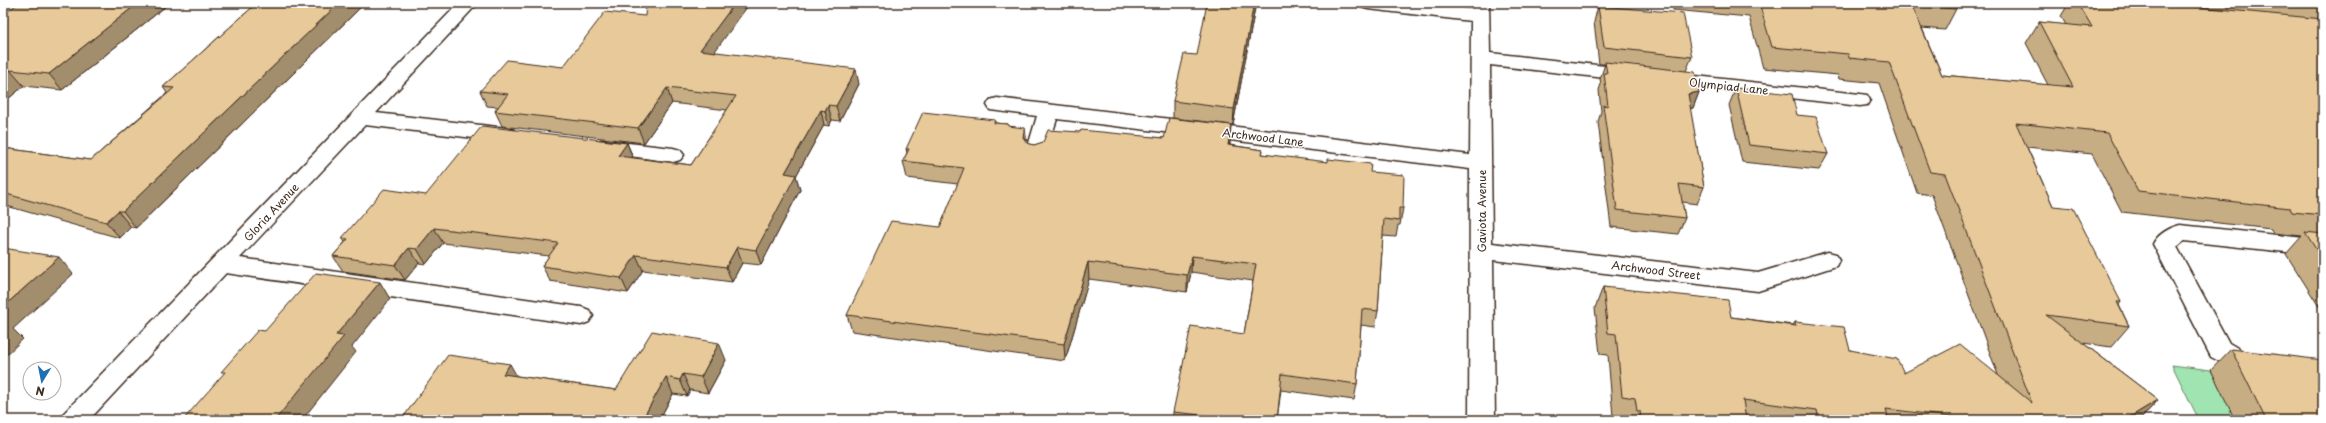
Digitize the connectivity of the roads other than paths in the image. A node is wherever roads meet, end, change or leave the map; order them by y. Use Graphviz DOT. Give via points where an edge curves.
graph roads {
  1 [pos="469,3"];
  2 [pos="1368,3"];
  3 [pos="1480,9"];
  4 [pos="1480,58"];
  5 [pos="1860,100"];
  6 [pos="998,105"];
  7 [pos="1049,112"];
  8 [pos="360,118"];
  9 [pos="524,138"];
  10 [pos="579,144"];
  11 [pos="1036,153"];
  12 [pos="674,155"];
  13 [pos="1480,163"];
  14 [pos="2323,248"];
  15 [pos="1481,250"];
  16 [pos="1828,260"];
  17 [pos="221,264"];
  18 [pos="581,316"];
  19 [pos="2278,367"];
  20 [pos="73,420"];
  21 [pos="1482,420"];
  1 -- 8 [label="street, Gloria Avenue"];
  2 -- 3 [label="street"];
  3 -- 4 [label="street, Gaviota Avenue"];
  4 -- 5 [label="street, Olympiad Lane"];
  4 -- 13 [label="street, Gaviota Avenue"];
  6 -- 7 [label="street, Archwood Lane"];
  7 -- 11 [label="street"];
  7 -- 13 [label="street, Archwood Lane"];
  8 -- 9 [label="street"];
  8 -- 17 [label="street, Gloria Avenue"];
  10 -- 12 [label="street"];
  13 -- 15 [label="street, Gaviota Avenue"];
  14 -- 19 [label="street" via="2180,233 2164,244 2220,350 2241,362"];
  15 -- 16 [label="street, Archwood Street" via="1758,282"];
  15 -- 21 [label="street, Gaviota Avenue"];
  17 -- 18 [label="street"];
  17 -- 20 [label="street, Gloria Avenue"];
}
